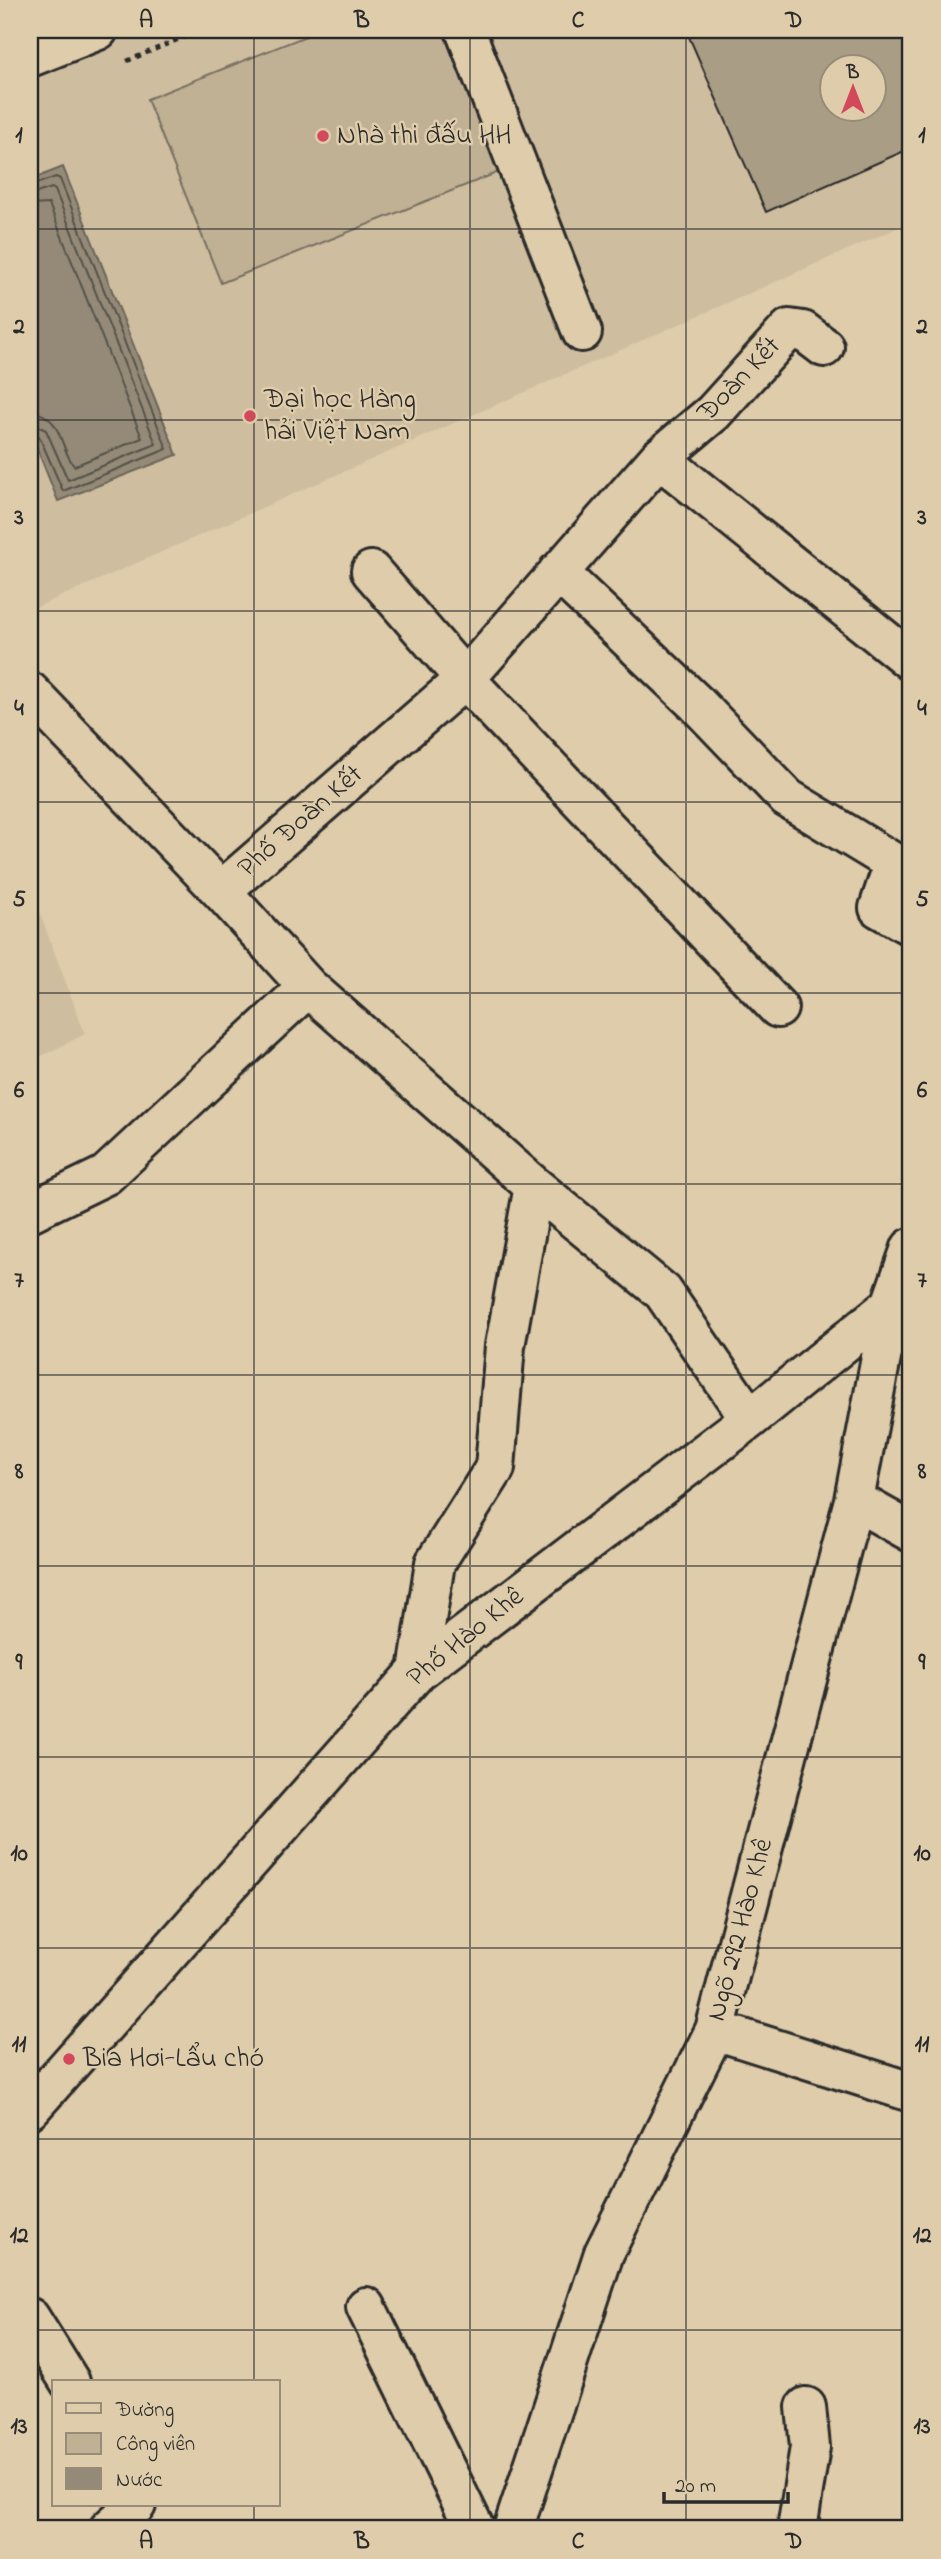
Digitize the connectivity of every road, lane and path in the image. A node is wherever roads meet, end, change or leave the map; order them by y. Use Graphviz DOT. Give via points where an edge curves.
graph roads {
  1 [pos="98,30"];
  2 [pos="465,30"];
  3 [pos="30,57"];
  4 [pos="582,332"];
  5 [pos="824,347"];
  6 [pos="659,458"];
  7 [pos="371,571"];
  8 [pos="558,572"];
  9 [pos="911,661"];
  10 [pos="465,679"];
  11 [pos="30,692"];
  12 [pos="221,891"];
  13 [pos="911,926"];
  14 [pos="308,987"];
  15 [pos="778,1008"];
  16 [pos="534,1186"];
  17 [pos="30,1212"];
  18 [pos="911,1248"];
  19 [pos="891,1305"];
  20 [pos="897,1350"];
  21 [pos="750,1419"];
  22 [pos="854,1500"];
  23 [pos="911,1532"];
  24 [pos="418,1671"];
  25 [pos="715,2030"];
  26 [pos="911,2092"];
  27 [pos="30,2109"];
  28 [pos="366,2307"];
  29 [pos="30,2318"];
  30 [pos="69,2380"];
  31 [pos="806,2407"];
  32 [pos="137,2506"];
  33 [pos="139,2506"];
  34 [pos="109,2529"];
  35 [pos="151,2529"];
  36 [pos="475,2529"];
  37 [pos="513,2529"];
  38 [pos="797,2529"];
  1 -- 3 [label="street"];
  2 -- 4 [label="street"];
  5 -- 6 [label="street, Đoàn Kết" via="803,331 789,329 713,413"];
  6 -- 8 [label="street, Phố Đoàn Kết"];
  6 -- 9 [label="street"];
  7 -- 10 [label="street"];
  8 -- 10 [label="street, Phố Đoàn Kết"];
  8 -- 13 [label="street" via="697,704 787,799 894,863 879,908"];
  10 -- 12 [label="street, Phố Đoàn Kết"];
  10 -- 15 [label="street"];
  11 -- 12 [label="street"];
  12 -- 14 [label="street, Phố Đoàn Kết"];
  14 -- 16 [label="street, Phố Đoàn Kết"];
  14 -- 17 [label="street" via="106,1175"];
  16 -- 21 [label="street, Phố Đoàn Kết" via="663,1292"];
  16 -- 24 [label="street" via="505,1346 495,1468 435,1563"];
  18 -- 19 [label="street"];
  19 -- 20 [label="street, Ngõ 292 Hào Khê"];
  19 -- 21 [label="street, Phố Hào Khê"];
  20 -- 22 [label="street, Ngõ 292 Hào Khê"];
  21 -- 24 [label="street, Phố Hào Khê"];
  22 -- 23 [label="street"];
  22 -- 25 [label="street, Ngõ 292 Hào Khê"];
  24 -- 27 [label="street, Phố Hào Khê"];
  25 -- 26 [label="street"];
  25 -- 37 [label="street, Ngõ 292 Hào Khê" via="604,2253"];
  28 -- 36 [label="street"];
  29 -- 30 [label="street"];
  31 -- 38 [label="street" via="810,2447"];
  32 -- 34 [label="street"];
  33 -- 35 [label="street"];
}
